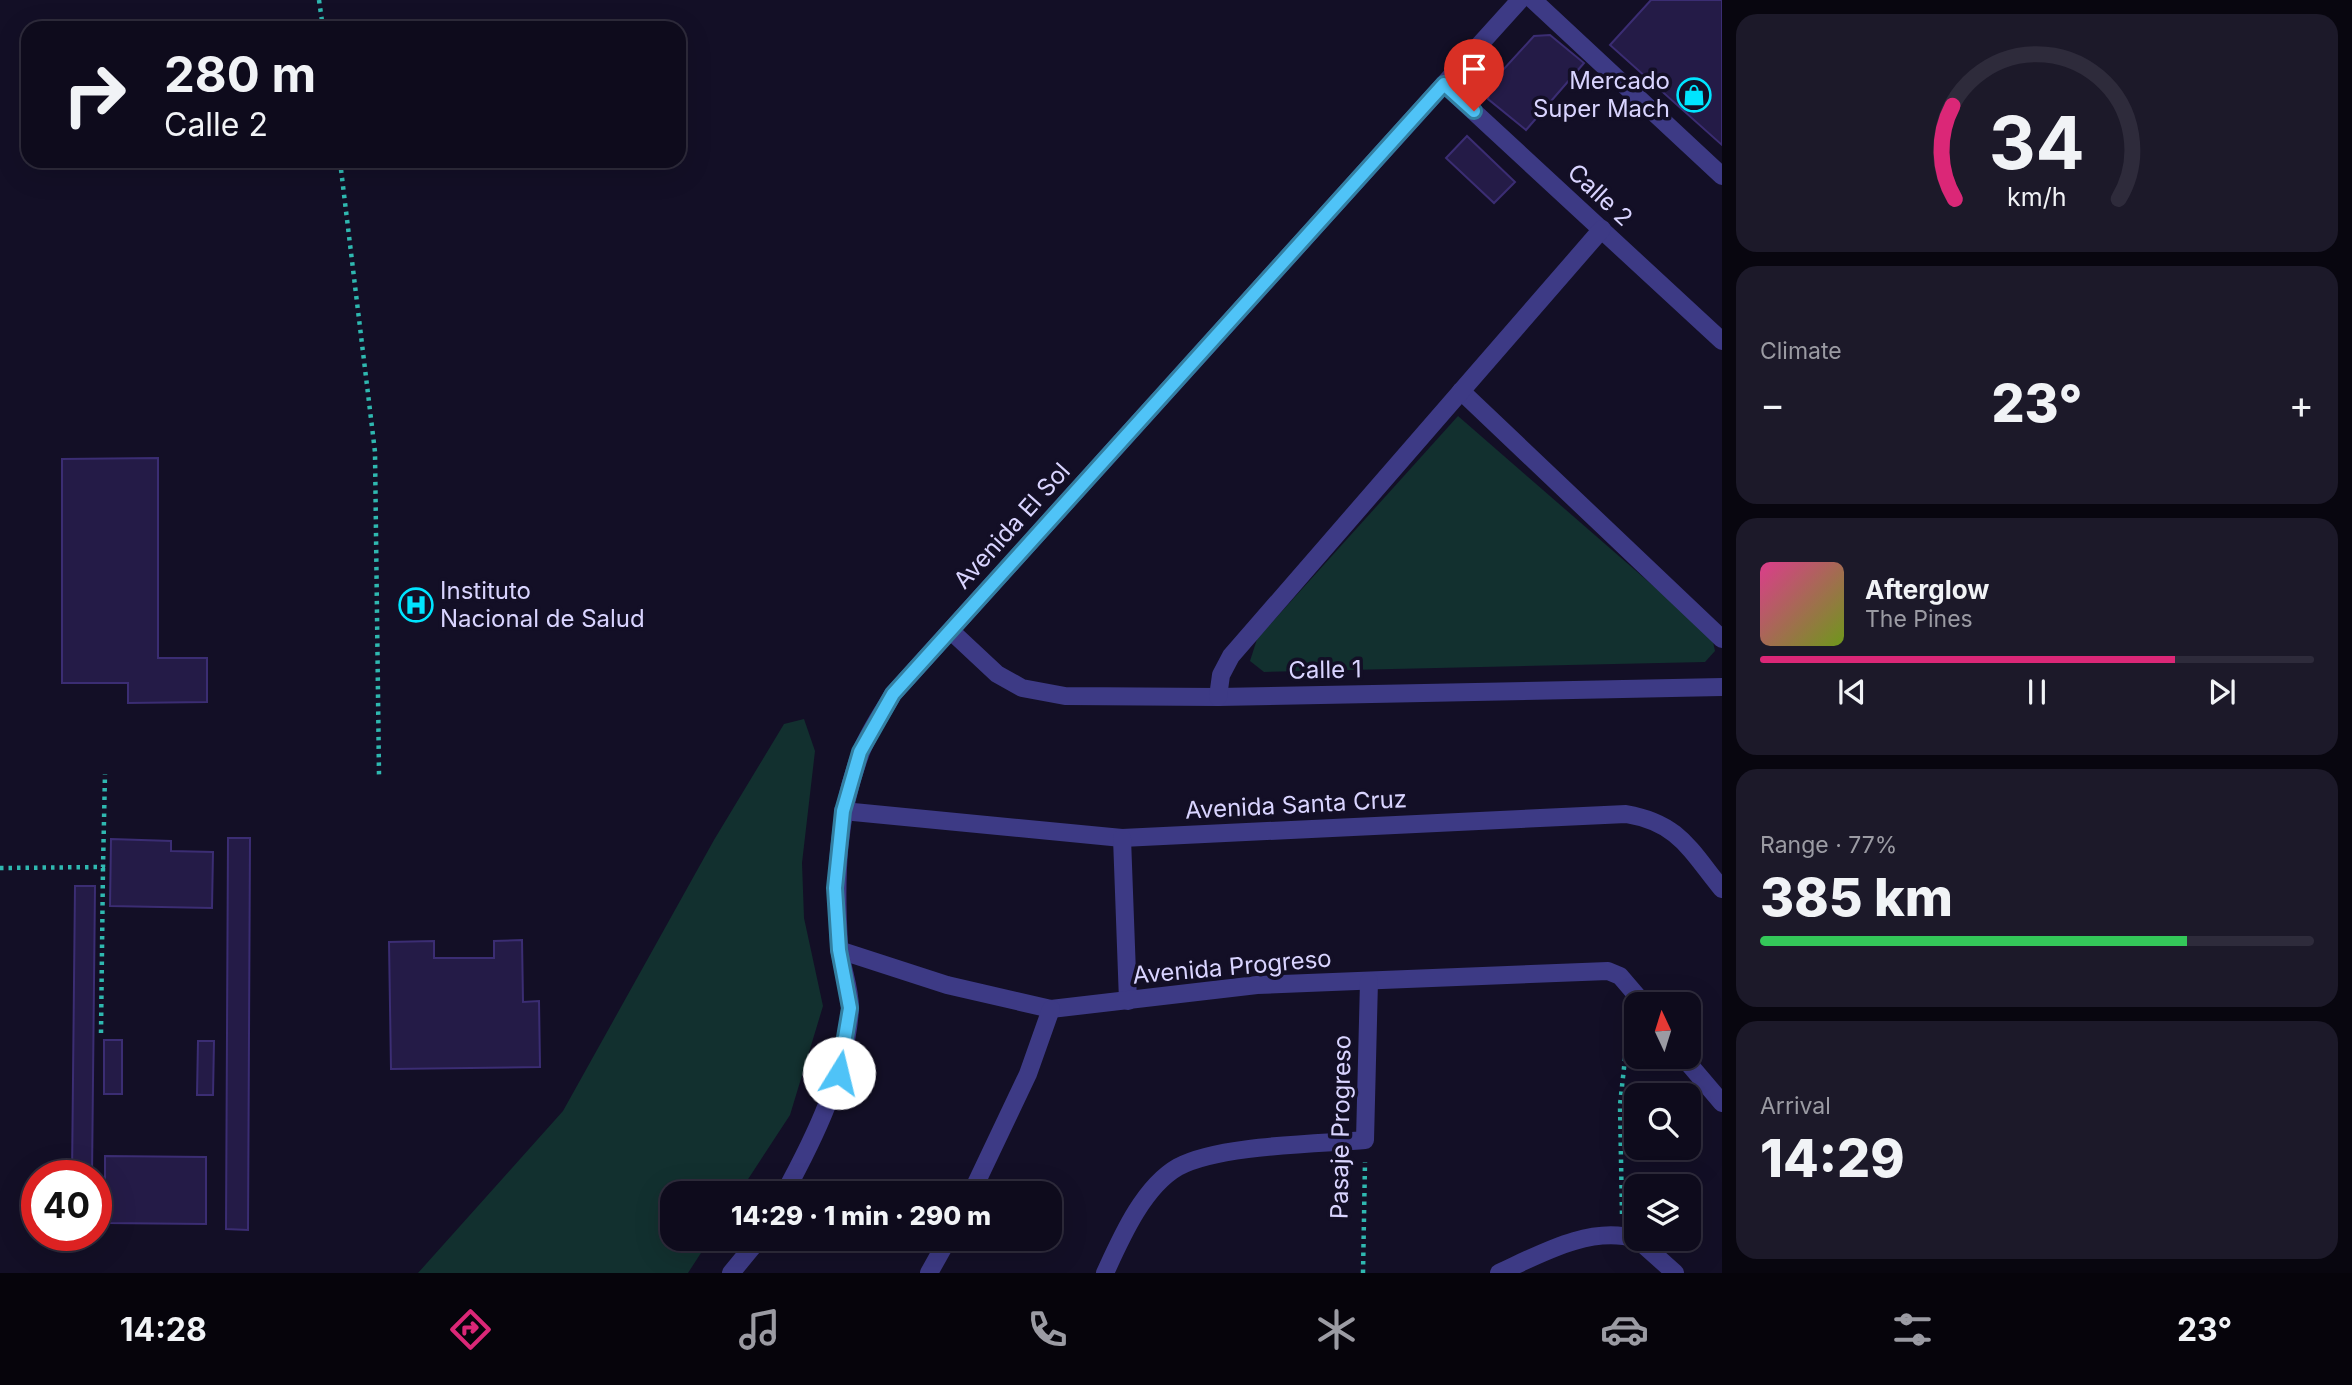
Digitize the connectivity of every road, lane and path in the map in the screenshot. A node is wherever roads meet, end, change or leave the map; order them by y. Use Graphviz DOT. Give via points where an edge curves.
graph roads {
  1 [pos="319,0"];
  2 [pos="1520,0"];
  3 [pos="1533,0"];
  4 [pos="322,21"];
  5 [pos="1444,84"];
  6 [pos="341,168"];
  7 [pos="1722,176"];
  8 [pos="1602,229"];
  9 [pos="1722,341"];
  10 [pos="1461,391"];
  11 [pos="951,631"];
  12 [pos="1722,639"];
  13 [pos="1722,687"];
  14 [pos="1217,697"];
  15 [pos="105,774"];
  16 [pos="379,775"];
  17 [pos="843,811"];
  18 [pos="1122,838"];
  19 [pos="103,867"];
  20 [pos="0,868"];
  21 [pos="1722,889"];
  22 [pos="839,950"];
  23 [pos="1369,981"];
  24 [pos="1632,989"];
  25 [pos="1634,992"];
  26 [pos="1128,1001"];
  27 [pos="1051,1009"];
  28 [pos="101,1033"];
  29 [pos="1692,1069"];
  30 [pos="1722,1103"];
  31 [pos="1365,1140"];
  32 [pos="1626,1174"];
  33 [pos="791,1181"];
  34 [pos="977,1181"];
  35 [pos="1624,1236"];
  36 [pos="749,1251"];
  37 [pos="941,1251"];
  38 [pos="1649,1251"];
  39 [pos="731,1273"];
  40 [pos="929,1273"];
  41 [pos="1105,1273"];
  42 [pos="1363,1273"];
  43 [pos="1499,1273"];
  44 [pos="1675,1273"];
  1 -- 4 [label="path"];
  2 -- 5 [label="street, Avenida El Sol"];
  3 -- 7 [label="street"];
  5 -- 8 [label="street, Calle 2"];
  5 -- 11 [label="street, Avenida El Sol"];
  6 -- 16 [label="path" via="375,452"];
  8 -- 9 [label="street, Calle 2"];
  8 -- 10 [label="street"];
  10 -- 12 [label="street"];
  10 -- 14 [label="street" via="1231,656"];
  11 -- 14 [label="street, Calle 1" via="997,674 1022,688 1065,696"];
  11 -- 17 [label="street, Avenida El Sol" via="893,694 860,752"];
  13 -- 14 [label="street, Calle 1"];
  15 -- 19 [label="path"];
  17 -- 18 [label="street, Avenida Santa Cruz"];
  17 -- 22 [label="street, Avenida El Sol" via="835,888"];
  18 -- 21 [label="street, Avenida Santa Cruz" via="1626,814 1652,818 1667,827"];
  18 -- 26 [label="street"];
  19 -- 20 [label="path"];
  19 -- 28 [label="path"];
  22 -- 27 [label="street, Avenida Progreso" via="947,985"];
  22 -- 33 [label="street, Avenida El Sol" via="850,1008 839,1073"];
  23 -- 24 [label="street, Avenida Progreso" via="1608,971"];
  23 -- 26 [label="street, Avenida Progreso" via="1257,985"];
  23 -- 31 [label="street, Pasaje Progreso"];
  24 -- 25 [label="street, Avenida Progreso"];
  24 -- 32 [label="path" via="1620,1105"];
  26 -- 27 [label="street, Avenida Progreso"];
  27 -- 34 [label="street" via="1028,1074"];
  29 -- 30 [label="street"];
  31 -- 41 [label="street" via="1211,1154 1177,1168 1149,1194"];
  31 -- 42 [label="path, Pasaje Progreso"];
  35 -- 43 [label="street" via="1603,1233"];
  36 -- 39 [label="street"];
  37 -- 40 [label="street"];
  38 -- 44 [label="street"];
}
